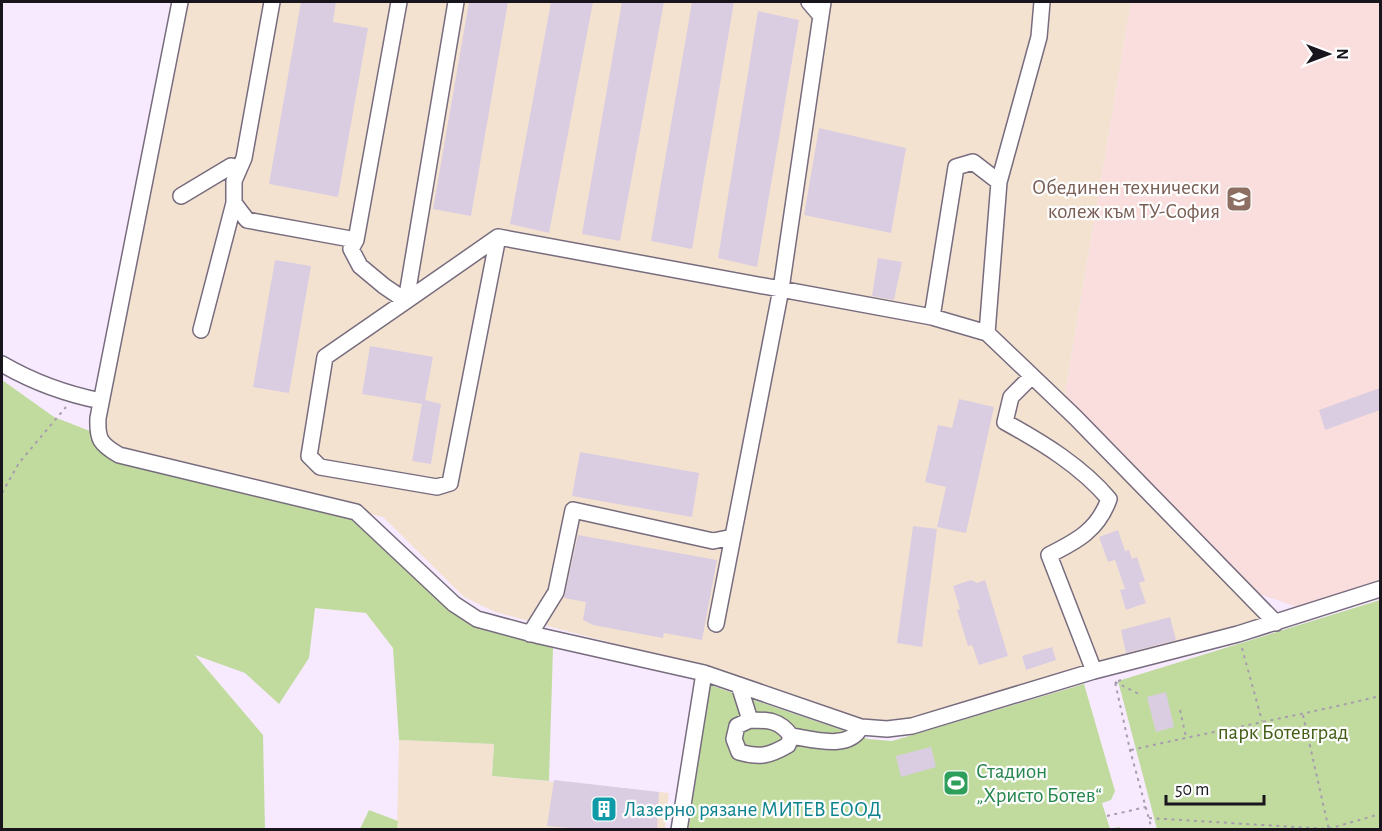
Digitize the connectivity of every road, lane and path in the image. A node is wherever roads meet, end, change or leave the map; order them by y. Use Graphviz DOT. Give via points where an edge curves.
graph roads {
  1 [pos="180,2"];
  2 [pos="272,2"];
  3 [pos="399,2"];
  4 [pos="456,2"];
  5 [pos="809,2"];
  6 [pos="1042,2"];
  7 [pos="822,9"];
  8 [pos="239,168"];
  9 [pos="999,182"];
  10 [pos="181,196"];
  11 [pos="234,203"];
  12 [pos="498,237"];
  13 [pos="356,240"];
  14 [pos="781,289"];
  15 [pos="406,300"];
  16 [pos="932,317"];
  17 [pos="201,330"];
  18 [pos="987,333"];
  19 [pos="2,364"];
  20 [pos="1032,376"];
  21 [pos="76,396"];
  22 [pos="102,401"];
  23 [pos="2,493"];
  24 [pos="733,537"];
  25 [pos="1380,589"];
  26 [pos="1276,623"];
  27 [pos="716,624"];
  28 [pos="530,633"];
  29 [pos="1238,634"];
  30 [pos="1094,671"];
  31 [pos="704,673"];
  32 [pos="1126,678"];
  33 [pos="1115,682"];
  34 [pos="739,685"];
  35 [pos="1139,694"];
  36 [pos="1380,696"];
  37 [pos="1180,710"];
  38 [pos="1303,715"];
  39 [pos="750,720"];
  40 [pos="1263,722"];
  41 [pos="861,727"];
  42 [pos="790,736"];
  43 [pos="1186,737"];
  44 [pos="1130,750"];
  45 [pos="1146,807"];
  46 [pos="1380,814"];
  47 [pos="1107,816"];
  48 [pos="1149,818"];
  49 [pos="1328,829"];
  50 [pos="679,830"];
  51 [pos="1152,830"];
  1 -- 22 [label="street"];
  2 -- 8 [label="street"];
  3 -- 13 [label="street"];
  4 -- 15 [label="street"];
  5 -- 7 [label="street"];
  6 -- 9 [label="street" via="1039,37"];
  7 -- 14 [label="street"];
  8 -- 10 [label="street" via="231,166"];
  8 -- 11 [label="street" via="234,181"];
  9 -- 16 [label="street" via="973,162 956,167"];
  9 -- 18 [label="street"];
  11 -- 13 [label="street" via="247,220"];
  11 -- 17 [label="street"];
  12 -- 14 [label="street"];
  12 -- 15 [label="street"];
  12 -- 15 [label="street" via="450,483 437,487 320,467 309,456 325,357"];
  13 -- 15 [label="street" via="351,249 360,266"];
  14 -- 16 [label="street"];
  14 -- 24 [label="street"];
  16 -- 18 [label="street"];
  18 -- 20 [label="street"];
  19 -- 21 [label="street" via="24,378"];
  20 -- 26 [label="street"];
  20 -- 30 [label="street" via="1011,398 1005,422 1062,456 1094,481 1109,499 1103,515 1089,532 1049,555"];
  21 -- 22 [label="street"];
  21 -- 23 [label="path" via="19,464"];
  22 -- 28 [label="street" via="97,434 105,447 119,455 356,512 454,604 477,619"];
  24 -- 27 [label="street"];
  24 -- 28 [label="street" via="713,541 573,510 555,592"];
  25 -- 26 [label="street"];
  26 -- 29 [label="street"];
  28 -- 31 [label="street"];
  29 -- 30 [label="street"];
  29 -- 40 [label="path"];
  30 -- 41 [label="street" via="912,726"];
  31 -- 34 [label="street"];
  31 -- 50 [label="street"];
  32 -- 33 [label="path"];
  33 -- 35 [label="path"];
  33 -- 44 [label="path"];
  34 -- 39 [label="street"];
  34 -- 41 [label="street"];
  36 -- 38 [label="path"];
  37 -- 43 [label="path"];
  38 -- 40 [label="path"];
  38 -- 49 [label="path"];
  39 -- 42 [label="street" via="768,720 784,726"];
  39 -- 42 [label="street" via="737,726 734,739 739,752 755,757 775,753 788,746"];
  40 -- 43 [label="path"];
  41 -- 42 [label="street" via="857,735 844,741"];
  43 -- 44 [label="path"];
  44 -- 45 [label="path"];
  45 -- 47 [label="path"];
  45 -- 48 [label="path"];
  46 -- 49 [label="path"];
  48 -- 49 [label="path"];
  48 -- 51 [label="path"];
}
